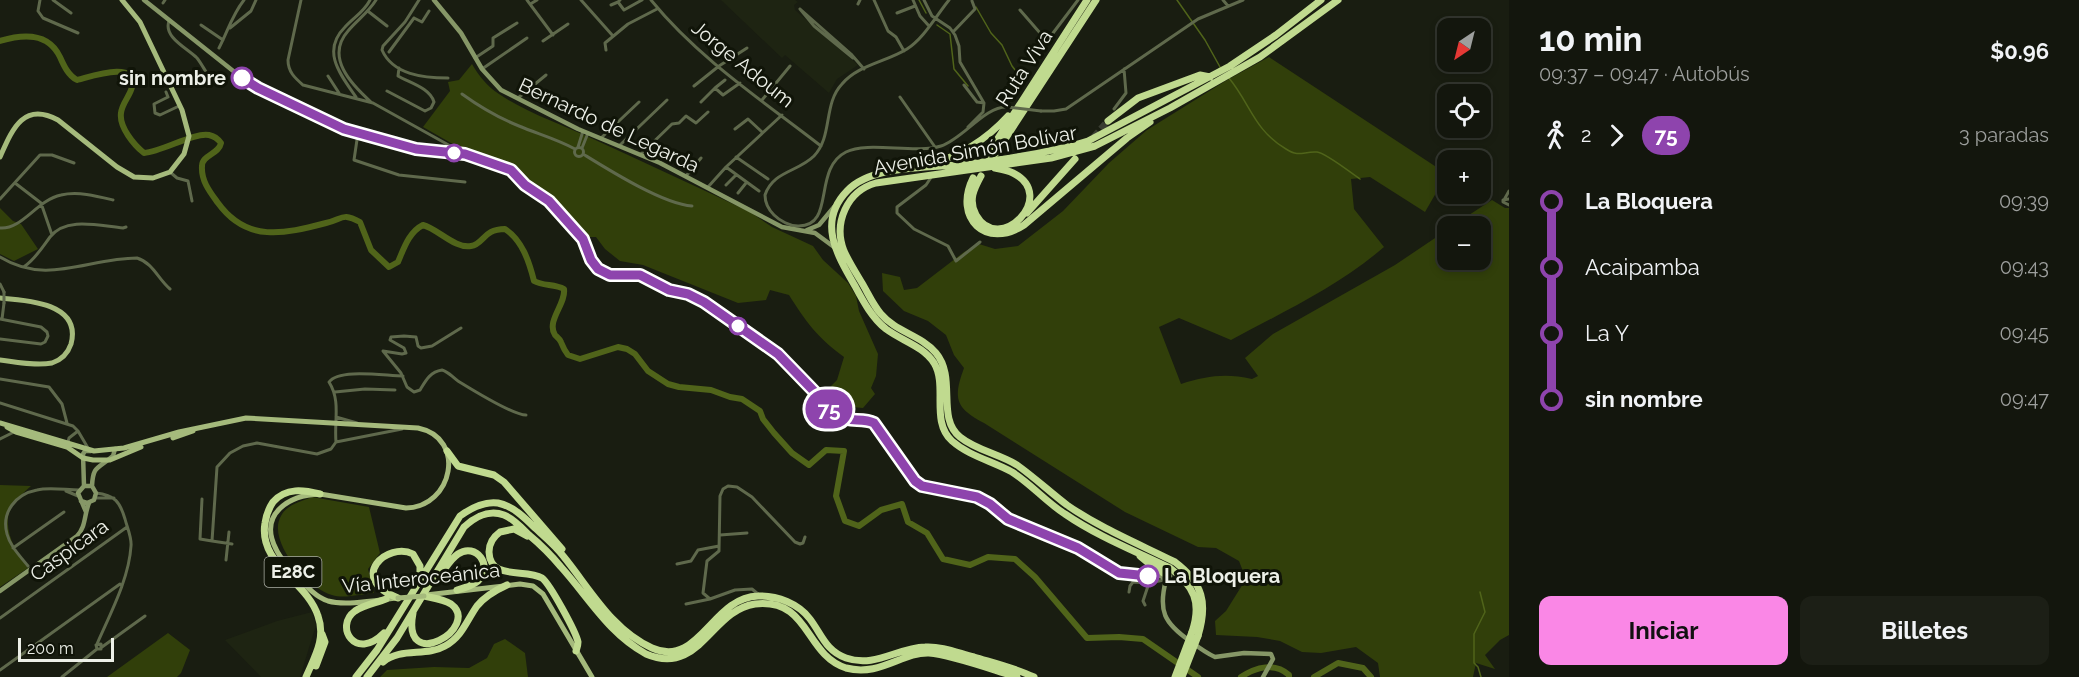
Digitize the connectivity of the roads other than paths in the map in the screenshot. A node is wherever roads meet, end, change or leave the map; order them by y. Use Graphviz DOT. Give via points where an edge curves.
graph roads {
  1 [pos="40,0"];
  2 [pos="53,0"];
  3 [pos="122,0"];
  4 [pos="144,0"];
  5 [pos="244,0"];
  6 [pos="256,0"];
  7 [pos="301,0"];
  8 [pos="370,0"];
  9 [pos="376,0"];
  10 [pos="419,0"];
  11 [pos="434,0"];
  12 [pos="527,0"];
  13 [pos="537,0"];
  14 [pos="581,0"];
  15 [pos="642,0"];
  16 [pos="651,0"];
  17 [pos="874,0"];
  18 [pos="913,0"];
  19 [pos="924,0"];
  20 [pos="949,0"];
  21 [pos="1078,0"];
  22 [pos="1087,0"];
  23 [pos="1096,0"];
  24 [pos="1223,0"];
  25 [pos="1243,0"];
  26 [pos="1321,0"];
  27 [pos="1338,0"];
  28 [pos="619,1"];
  29 [pos="972,1"];
  30 [pos="532,3"];
  31 [pos="611,5"];
  32 [pos="915,6"];
  33 [pos="1228,6"];
  34 [pos="658,8"];
  35 [pos="624,10"];
  36 [pos="1020,10"];
  37 [pos="429,11"];
  38 [pos="369,12"];
  39 [pos="71,13"];
  40 [pos="619,13"];
  41 [pos="897,14"];
  42 [pos="412,16"];
  43 [pos="934,18"];
  44 [pos="170,19"];
  45 [pos="517,23"];
  46 [pos="568,24"];
  47 [pos="201,25"];
  48 [pos="387,26"];
  49 [pos="929,26"];
  50 [pos="228,30"];
  51 [pos="953,32"];
  52 [pos="78,33"];
  53 [pos="553,35"];
  54 [pos="613,36"];
  55 [pos="828,36"];
  56 [pos="527,38"];
  57 [pos="223,40"];
  58 [pos="543,41"];
  59 [pos="219,48"];
  60 [pos="747,48"];
  61 [pos="606,50"];
  62 [pos="904,51"];
  63 [pos="389,52"];
  64 [pos="476,58"];
  65 [pos="719,66"];
  66 [pos="790,66"];
  67 [pos="399,68"];
  68 [pos="482,69"];
  69 [pos="864,69"];
  70 [pos="1124,69"];
  71 [pos="208,75"];
  72 [pos="546,75"];
  73 [pos="328,76"];
  74 [pos="1210,77"];
  75 [pos="448,78"];
  76 [pos="725,80"];
  77 [pos="740,83"];
  78 [pos="964,85"];
  79 [pos="694,86"];
  80 [pos="716,88"];
  81 [pos="387,91"];
  82 [pos="166,92"];
  83 [pos="339,93"];
  84 [pos="462,94"];
  85 [pos="900,97"];
  86 [pos="357,98"];
  87 [pos="517,99"];
  88 [pos="667,100"];
  89 [pos="762,100"];
  90 [pos="639,102"];
  91 [pos="700,102"];
  92 [pos="373,103"];
  93 [pos="984,103"];
  94 [pos="181,108"];
  95 [pos="1170,108"];
  96 [pos="1114,109"];
  97 [pos="708,111"];
  98 [pos="1015,112"];
  99 [pos="782,115"];
  100 [pos="1108,121"];
  101 [pos="735,129"];
  102 [pos="965,131"];
  103 [pos="586,132"];
  104 [pos="762,132"];
  105 [pos="358,133"];
  106 [pos="601,138"];
  107 [pos="620,145"];
  108 [pos="821,146"];
  109 [pos="934,147"];
  110 [pos="578,148"];
  111 [pos="676,153"];
  112 [pos="996,153"];
  113 [pos="465,154"];
  114 [pos="583,154"];
  115 [pos="641,154"];
  116 [pos="988,154"];
  117 [pos="0,157"];
  118 [pos="736,157"];
  119 [pos="701,158"];
  120 [pos="1075,159"];
  121 [pos="74,163"];
  122 [pos="694,165"];
  123 [pos="989,166"];
  124 [pos="726,167"];
  125 [pos="916,168"];
  126 [pos="170,172"];
  127 [pos="736,175"];
  128 [pos="932,175"];
  129 [pos="981,176"];
  130 [pos="685,177"];
  131 [pos="768,178"];
  132 [pos="973,178"];
  133 [pos="465,182"];
  134 [pos="746,182"];
  135 [pos="15,183"];
  136 [pos="726,186"];
  137 [pos="706,188"];
  138 [pos="759,190"];
  139 [pos="1509,191"];
  140 [pos="738,193"];
  141 [pos="0,199"];
  142 [pos="1507,199"];
  143 [pos="113,200"];
  144 [pos="192,201"];
  145 [pos="838,202"];
  146 [pos="41,203"];
  147 [pos="1509,205"];
  148 [pos="692,206"];
  149 [pos="1023,216"];
  150 [pos="126,226"];
  151 [pos="0,228"];
  152 [pos="799,228"];
  153 [pos="807,231"];
  154 [pos="52,235"];
  155 [pos="980,242"];
  156 [pos="834,247"];
  157 [pos="0,257"];
  158 [pos="25,266"];
  159 [pos="0,284"];
  160 [pos="170,289"];
  161 [pos="3,298"];
  162 [pos="1,319"];
  163 [pos="461,328"];
  164 [pos="0,339"];
  165 [pos="0,360"];
  166 [pos="403,376"];
  167 [pos="0,379"];
  168 [pos="395,390"];
  169 [pos="335,392"];
  170 [pos="0,403"];
  171 [pos="526,415"];
  172 [pos="335,420"];
  173 [pos="0,423"];
  174 [pos="67,423"];
  175 [pos="408,428"];
  176 [pos="25,430"];
  177 [pos="196,430"];
  178 [pos="78,431"];
  179 [pos="16,432"];
  180 [pos="0,439"];
  181 [pos="336,442"];
  182 [pos="67,444"];
  183 [pos="114,449"];
  184 [pos="91,450"];
  185 [pos="447,451"];
  186 [pos="83,458"];
  187 [pos="110,460"];
  188 [pos="92,486"];
  189 [pos="81,493"];
  190 [pos="320,495"];
  191 [pos="96,496"];
  192 [pos="202,499"];
  193 [pos="90,503"];
  194 [pos="64,512"];
  195 [pos="86,512"];
  196 [pos="127,527"];
  197 [pos="229,532"];
  198 [pos="747,533"];
  199 [pos="720,535"];
  200 [pos="805,537"];
  201 [pos="212,541"];
  202 [pos="230,544"];
  203 [pos="541,545"];
  204 [pos="1124,545"];
  205 [pos="719,546"];
  206 [pos="13,548"];
  207 [pos="563,555"];
  208 [pos="1140,556"];
  209 [pos="226,560"];
  210 [pos="677,564"];
  211 [pos="28,566"];
  212 [pos="1164,578"];
  213 [pos="1182,578"];
  214 [pos="1150,579"];
  215 [pos="419,582"];
  216 [pos="122,583"];
  217 [pos="429,584"];
  218 [pos="507,585"];
  219 [pos="457,590"];
  220 [pos="0,591"];
  221 [pos="110,592"];
  222 [pos="1129,592"];
  223 [pos="117,596"];
  224 [pos="424,596"];
  225 [pos="758,596"];
  226 [pos="398,598"];
  227 [pos="386,599"];
  228 [pos="710,599"];
  229 [pos="686,604"];
  230 [pos="1145,605"];
  231 [pos="414,608"];
  232 [pos="145,616"];
  233 [pos="0,618"];
  234 [pos="395,623"];
  235 [pos="322,634"];
  236 [pos="1195,634"];
  237 [pos="97,644"];
  238 [pos="102,647"];
  239 [pos="97,650"];
  240 [pos="576,651"];
  241 [pos="0,670"];
  242 [pos="370,674"];
  243 [pos="1265,675"];
  244 [pos="62,677"];
  245 [pos="306,677"];
  246 [pos="311,677"];
  247 [pos="356,677"];
  248 [pos="592,677"];
  249 [pos="1017,677"];
  250 [pos="1034,677"];
  251 [pos="1175,677"];
  252 [pos="1182,677"];
  1 -- 52 [label="street" via="38,11 43,18"];
  2 -- 39 [label="street"];
  3 -- 94 [label="main road" via="140,22"];
  4 -- 44 [label="street"];
  5 -- 50 [label="street"];
  6 -- 50 [label="street" via="251,11"];
  7 -- 83 [label="street" via="288,67 303,85"];
  8 -- 86 [label="street" via="343,28 333,45 336,65"];
  9 -- 38 [label="street"];
  10 -- 42 [label="street"];
  11 -- 64 [label="street, Bernardo de Legarda"];
  12 -- 30 [label="street"];
  13 -- 30 [label="street"];
  14 -- 54 [label="street"];
  15 -- 35 [label="street"];
  16 -- 34 [label="street, Jorge Adoum"];
  17 -- 62 [label="street" via="888,31"];
  18 -- 32 [label="street"];
  19 -- 43 [label="street"];
  20 -- 43 [label="street"];
  21 -- 36 [label="street" via="1049,40"];
  22 -- 98 [label="highway, Ruta Viva"];
  23 -- 112 [label="highway, Ruta Viva"];
  24 -- 33 [label="street"];
  25 -- 33 [label="street"];
  26 -- 74 [label="highway, Avenida Simón Bolívar"];
  27 -- 95 [label="highway, Avenida Simón Bolívar" via="1260,57"];
  28 -- 31 [label="street"];
  28 -- 35 [label="street"];
  29 -- 51 [label="street" via="976,9"];
  30 -- 53 [label="street"];
  32 -- 41 [label="street"];
  32 -- 49 [label="street"];
  33 -- 70 [label="street" via="1198,19"];
  34 -- 54 [label="street"];
  34 -- 65 [label="street, Jorge Adoum"];
  35 -- 40 [label="street"];
  37 -- 42 [label="street" via="422,22"];
  38 -- 48 [label="street"];
  38 -- 92 [label="street" via="338,46 340,63"];
  42 -- 63 [label="street"];
  42 -- 67 [label="street" via="383,46 384,55"];
  43 -- 49 [label="street"];
  43 -- 51 [label="street"];
  44 -- 71 [label="street" via="170,34 196,57"];
  44 -- 105 [label="street" via="258,88"];
  45 -- 64 [label="street" via="493,38 493,46"];
  46 -- 53 [label="street"];
  47 -- 57 [label="street"];
  49 -- 62 [label="street"];
  50 -- 57 [label="street"];
  51 -- 93 [label="street" via="960,62"];
  53 -- 58 [label="street"];
  54 -- 61 [label="street" via="605,43"];
  55 -- 55 [label="street" via="800,9 804,17"];
  55 -- 69 [label="street"];
  56 -- 68 [label="street"];
  57 -- 59 [label="street"];
  60 -- 65 [label="street"];
  62 -- 69 [label="street"];
  64 -- 68 [label="street, Bernardo de Legarda"];
  65 -- 77 [label="street, Jorge Adoum"];
  65 -- 79 [label="street"];
  66 -- 89 [label="street"];
  67 -- 75 [label="street" via="420,78"];
  67 -- 81 [label="street" via="398,76 430,93 434,102 431,108 425,111"];
  68 -- 87 [label="street, Bernardo de Legarda" via="501,90"];
  69 -- 108 [label="street" via="838,88"];
  70 -- 96 [label="street" via="1126,93"];
  70 -- 102 [label="street, bridge" via="1066,109 995,109"];
  72 -- 87 [label="street"];
  73 -- 83 [label="street"];
  74 -- 100 [label="highway" via="1200,75 1138,98"];
  74 -- 125 [label="highway, Avenida Simón Bolívar" via="1105,133 1069,147 968,164"];
  76 -- 80 [label="street"];
  77 -- 80 [label="street" via="723,95"];
  77 -- 89 [label="street, Jorge Adoum"];
  78 -- 93 [label="street" via="977,102"];
  80 -- 91 [label="street"];
  82 -- 94 [label="street" via="167,99 154,104 155,113"];
  83 -- 86 [label="street"];
  84 -- 110 [label="street" via="519,126"];
  85 -- 109 [label="street"];
  86 -- 92 [label="street"];
  87 -- 103 [label="street, Bernardo de Legarda"];
  88 -- 107 [label="street"];
  89 -- 99 [label="street, Jorge Adoum"];
  90 -- 106 [label="street"];
  92 -- 113 [label="street"];
  93 -- 102 [label="street" via="983,112"];
  94 -- 126 [label="main road" via="189,136 187,148"];
  95 -- 123 [label="highway, Avenida Simón Bolívar" via="1072,154"];
  95 -- 132 [label="highway" via="1127,138 1024,225 1006,234 988,233 972,222 966,197"];
  97 -- 115 [label="street" via="696,123 686,116 672,124"];
  98 -- 116 [label="highway, Ruta Viva"];
  98 -- 125 [label="highway" via="969,149"];
  99 -- 104 [label="street"];
  99 -- 108 [label="street, Jorge Adoum"];
  101 -- 104 [label="street" via="748,119"];
  102 -- 109 [label="street"];
  103 -- 106 [label="street, Bernardo de Legarda"];
  103 -- 110 [label="street"];
  104 -- 118 [label="street"];
  105 -- 113 [label="street" via="416,149"];
  105 -- 133 [label="street" via="354,160 399,175"];
  106 -- 107 [label="street, Bernardo de Legarda"];
  107 -- 115 [label="street, Bernardo de Legarda"];
  108 -- 152 [label="street" via="807,162 776,177 765,195 766,204 776,217"];
  109 -- 152 [label="street" via="863,148 846,152 828,172 819,215"];
  110 -- 114 [label="street"];
  110 -- 114 [label="street" via="576,155"];
  111 -- 122 [label="street"];
  113 -- 214 [label="street" via="511,170 549,201 583,239 591,260 604,272 640,275 669,290 693,295 778,354 838,416 874,423 922,486 977,497 1008,519 1078,548 1119,573"];
  114 -- 148 [label="street" via="638,185"];
  115 -- 130 [label="street, Bernardo de Legarda"];
  117 -- 126 [label="main road" via="15,127 25,117 37,113 58,120 134,177 153,178"];
  118 -- 124 [label="street"];
  118 -- 131 [label="street"];
  119 -- 122 [label="street"];
  120 -- 149 [label="highway"];
  121 -- 135 [label="street" via="40,155"];
  122 -- 130 [label="street"];
  123 -- 128 [label="highway, Avenida Simón Bolívar"];
  123 -- 149 [label="highway" via="1011,172 1024,182 1029,200"];
  124 -- 127 [label="street"];
  124 -- 137 [label="street"];
  125 -- 145 [label="highway, Avenida Simón Bolívar" via="863,180 847,190"];
  126 -- 144 [label="street" via="188,181"];
  127 -- 134 [label="street"];
  127 -- 136 [label="street"];
  128 -- 155 [label="street" via="926,185 897,207 897,213 914,229 948,246 956,261"];
  128 -- 236 [label="highway, Avenida Simón Bolívar" via="867,185 855,193 841,224 842,242 850,263 890,323 937,354 947,382 948,420 960,438 1016,465 1067,505 1186,570 1203,601 1204,612"];
  129 -- 149 [label="highway" via="972,195 980,221 999,229"];
  130 -- 137 [label="street, Bernardo de Legarda"];
  134 -- 138 [label="street"];
  134 -- 140 [label="street"];
  135 -- 141 [label="street"];
  135 -- 146 [label="street"];
  137 -- 152 [label="street, Bernardo de Legarda" via="782,227"];
  139 -- 142 [label="street"];
  142 -- 147 [label="street" via="1504,204"];
  143 -- 146 [label="street" via="62,194"];
  145 -- 153 [label="street" via="819,225"];
  145 -- 156 [label="highway, Avenida Simón Bolívar" via="832,224"];
  146 -- 151 [label="street" via="18,224"];
  146 -- 154 [label="street"];
  150 -- 154 [label="street" via="62,226"];
  152 -- 153 [label="street, Bernardo de Legarda"];
  153 -- 156 [label="street, Bernardo de Legarda"];
  154 -- 158 [label="street"];
  156 -- 204 [label="highway, Avenida Simón Bolívar" via="876,319 934,364 940,417 949,438 967,452 1011,472 1063,513"];
  157 -- 158 [label="street"];
  158 -- 160 [label="street" via="46,272 137,258 148,263"];
  159 -- 161 [label="street"];
  161 -- 162 [label="street"];
  161 -- 165 [label="main road" via="62,312 68,318 72,335 67,352 53,362"];
  162 -- 164 [label="street" via="41,327 48,336 41,344"];
  163 -- 166 [label="street" via="427,348 418,346 416,337 390,338 406,353 383,351"];
  166 -- 169 [label="street" via="336,376 329,382"];
  166 -- 171 [label="street" via="410,390 417,392 432,374 446,371 471,389"];
  167 -- 174 [label="street" via="49,387 62,404"];
  168 -- 169 [label="street"];
  169 -- 172 [label="street"];
  170 -- 174 [label="street"];
  172 -- 175 [label="main road"];
  172 -- 177 [label="main road" via="246,418"];
  172 -- 181 [label="street"];
  173 -- 176 [label="main road"];
  173 -- 179 [label="main road"];
  174 -- 178 [label="street"];
  175 -- 181 [label="street"];
  175 -- 185 [label="main road" via="430,432"];
  176 -- 179 [label="street"];
  176 -- 182 [label="main road"];
  177 -- 183 [label="main road"];
  177 -- 187 [label="main road"];
  178 -- 182 [label="street"];
  178 -- 184 [label="street"];
  179 -- 180 [label="street"];
  179 -- 182 [label="main road"];
  181 -- 201 [label="street" via="331,449 317,454 257,443 230,453 217,467"];
  182 -- 184 [label="main road"];
  182 -- 186 [label="main road"];
  183 -- 184 [label="main road"];
  183 -- 187 [label="street"];
  184 -- 186 [label="street" via="85,451"];
  185 -- 190 [label="main road, Vía Interoceánica / E28C" via="443,485 430,501 419,506 398,507"];
  185 -- 207 [label="highway" via="458,466 494,475 504,482 559,545"];
  186 -- 187 [label="main road"];
  186 -- 189 [label="street"];
  187 -- 188 [label="street" via="93,471"];
  188 -- 189 [label="street"];
  188 -- 191 [label="street"];
  189 -- 193 [label="street"];
  189 -- 195 [label="street"];
  189 -- 206 [label="street" via="40,489 22,494 11,505 5,521"];
  190 -- 227 [label="main road, Vía Interoceánica / E28C" via="294,498 276,514 271,535 278,554 321,598 339,603"];
  190 -- 235 [label="highway" via="298,490 278,497 268,512 264,533 270,553 315,608"];
  191 -- 193 [label="street"];
  191 -- 196 [label="street" via="114,498"];
  192 -- 201 [label="street" via="200,539"];
  193 -- 195 [label="street"];
  194 -- 206 [label="street"];
  195 -- 220 [label="street" via="84,526 77,536"];
  196 -- 216 [label="street" via="132,544"];
  196 -- 233 [label="street, Caspicara"];
  197 -- 202 [label="street"];
  198 -- 199 [label="street"];
  199 -- 200 [label="street" via="720,496 728,486 752,497 795,542 803,543"];
  199 -- 205 [label="street"];
  201 -- 202 [label="street"];
  202 -- 209 [label="street"];
  203 -- 217 [label="highway" via="506,515 477,516 464,527"];
  203 -- 240 [label="highway" via="508,529 492,539 489,553 493,563 505,572 535,575 545,581 577,639"];
  203 -- 249 [label="highway" via="615,632 661,660 674,660 697,651 727,617 738,609 762,603 788,610 800,619 821,652 846,668 874,670 928,653"];
  204 -- 208 [label="highway"];
  204 -- 213 [label="highway, Avenida Simón Bolívar"];
  205 -- 210 [label="street" via="696,550 692,561"];
  205 -- 228 [label="street" via="706,564 703,593"];
  206 -- 211 [label="street"];
  207 -- 215 [label="highway" via="513,509 497,503 483,504 460,516"];
  207 -- 225 [label="highway" via="614,620 632,636 664,652 691,645 727,607"];
  208 -- 212 [label="highway" via="1155,565"];
  208 -- 214 [label="highway" via="1152,566"];
  212 -- 213 [label="highway"];
  212 -- 214 [label="street"];
  212 -- 243 [label="street" via="1162,607 1176,632 1215,657 1270,654 1273,660"];
  213 -- 236 [label="highway, Avenida Simón Bolívar" via="1196,603"];
  214 -- 222 [label="street" via="1133,582"];
  214 -- 230 [label="street"];
  215 -- 226 [label="highway" via="419,561 413,554 400,551 381,559 374,568 375,583 381,591"];
  215 -- 234 [label="highway"];
  216 -- 221 [label="street"];
  216 -- 223 [label="street"];
  217 -- 219 [label="highway" via="457,555 477,553 485,565 482,577"];
  217 -- 231 [label="highway"];
  218 -- 219 [label="main road, Vía Interoceánica / E28C"];
  218 -- 240 [label="main road, Vía Interoceánica / E28C" via="527,584 543,594"];
  218 -- 242 [label="highway" via="482,600 462,632 447,646 393,655"];
  219 -- 224 [label="main road, Vía Interoceánica / E28C"];
  221 -- 223 [label="street"];
  221 -- 241 [label="street"];
  223 -- 237 [label="street"];
  224 -- 226 [label="main road, Vía Interoceánica / E28C, bridge"];
  224 -- 231 [label="highway" via="446,601 454,608 457,621 453,631 437,643 420,641 412,630"];
  225 -- 228 [label="street" via="755,590 743,589"];
  225 -- 250 [label="highway" via="780,599 800,609 824,644 852,660 874,661 911,648 939,647"];
  226 -- 227 [label="main road, Vía Interoceánica / E28C"];
  227 -- 234 [label="highway" via="352,613 348,633 357,644 369,644"];
  228 -- 229 [label="street"];
  231 -- 242 [label="highway"];
  232 -- 238 [label="street"];
  234 -- 247 [label="highway"];
  235 -- 245 [label="highway"];
  235 -- 246 [label="highway" via="325,642"];
  236 -- 251 [label="highway, Avenida Simón Bolívar, bridge"];
  236 -- 252 [label="highway, Avenida Simón Bolívar, bridge"];
  237 -- 238 [label="street"];
  237 -- 239 [label="street"];
  238 -- 239 [label="street"];
  239 -- 244 [label="street"];
  240 -- 248 [label="main road, Vía Interoceánica / E28C"];
}
